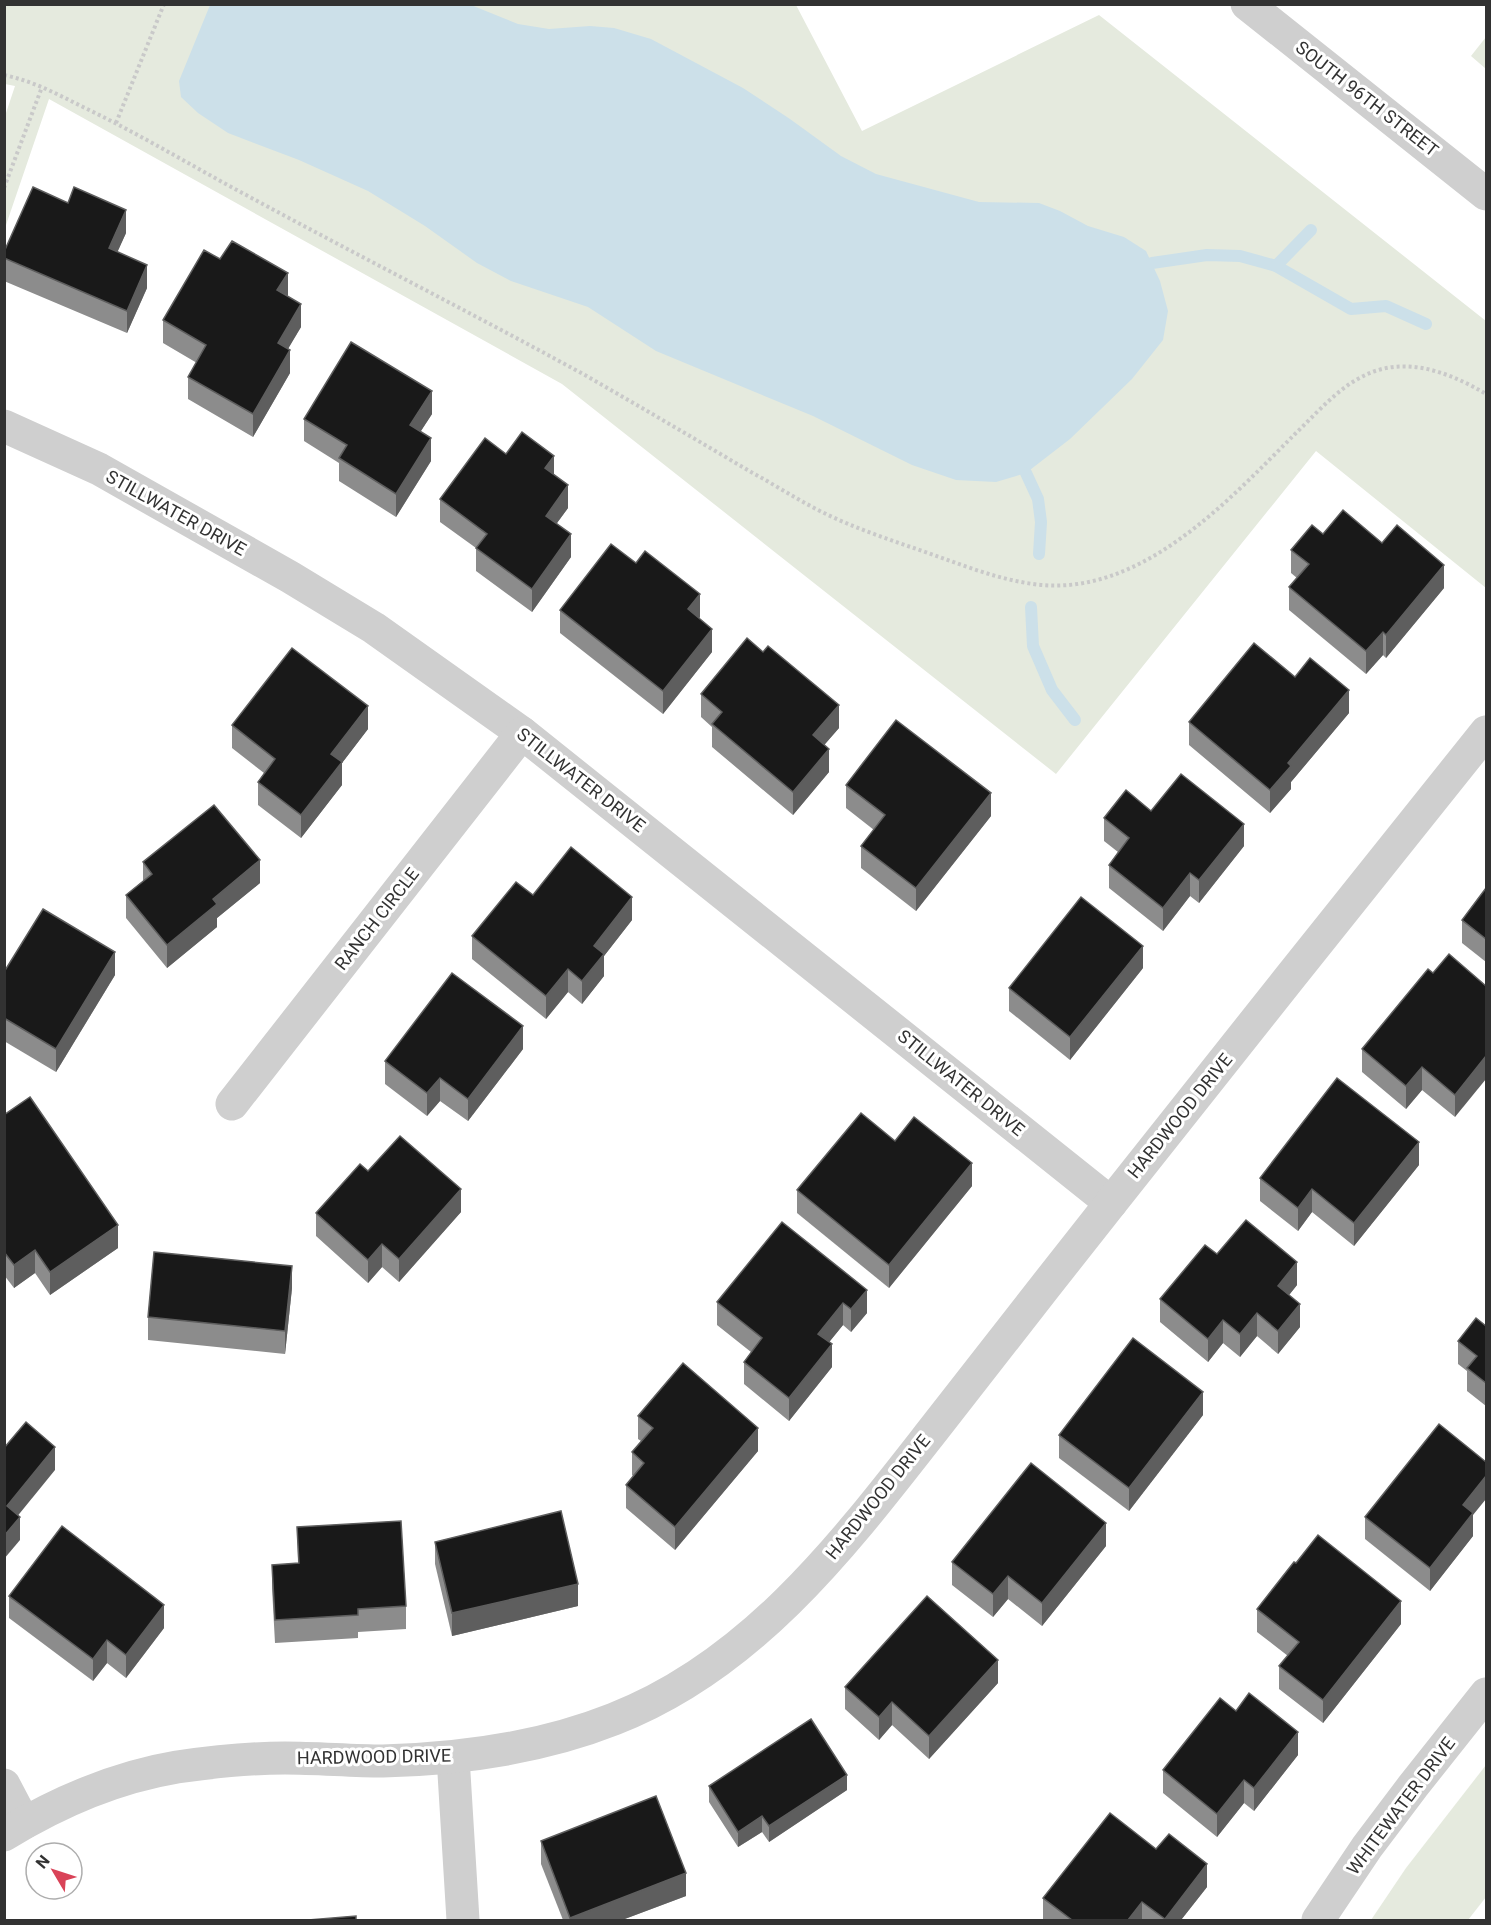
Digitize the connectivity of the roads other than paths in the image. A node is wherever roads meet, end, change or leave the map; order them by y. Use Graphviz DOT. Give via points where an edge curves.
graph roads {
  1 [pos="1247,4"];
  2 [pos="1486,194"];
  3 [pos="4,426"];
  4 [pos="1486,732"];
  5 [pos="522,734"];
  6 [pos="232,1104"];
  7 [pos="1111,1203"];
  8 [pos="1486,1694"];
  9 [pos="453,1757"];
  10 [pos="4,1785"];
  11 [pos="14,1829"];
  12 [pos="463,1920"];
  13 [pos="1318,1920"];
  1 -- 2 [label="street, SOUTH 96TH STREET"];
  3 -- 5 [label="street, STILLWATER DRIVE" via="99,469 299,583 374,628"];
  4 -- 7 [label="street, HARDWOOD DRIVE"];
  5 -- 6 [label="street, RANCH CIRCLE"];
  5 -- 7 [label="street, STILLWATER DRIVE"];
  7 -- 9 [label="street, HARDWOOD DRIVE" via="853,1531 800,1591 755,1632 706,1671 617,1718 543,1741"];
  8 -- 13 [label="street, WHITEWATER DRIVE" via="1374,1838"];
  9 -- 11 [label="street, HARDWOOD DRIVE" via="381,1761 283,1758 175,1768 86,1794"];
  9 -- 12 [label="street"];
  10 -- 11 [label="street"];
}
